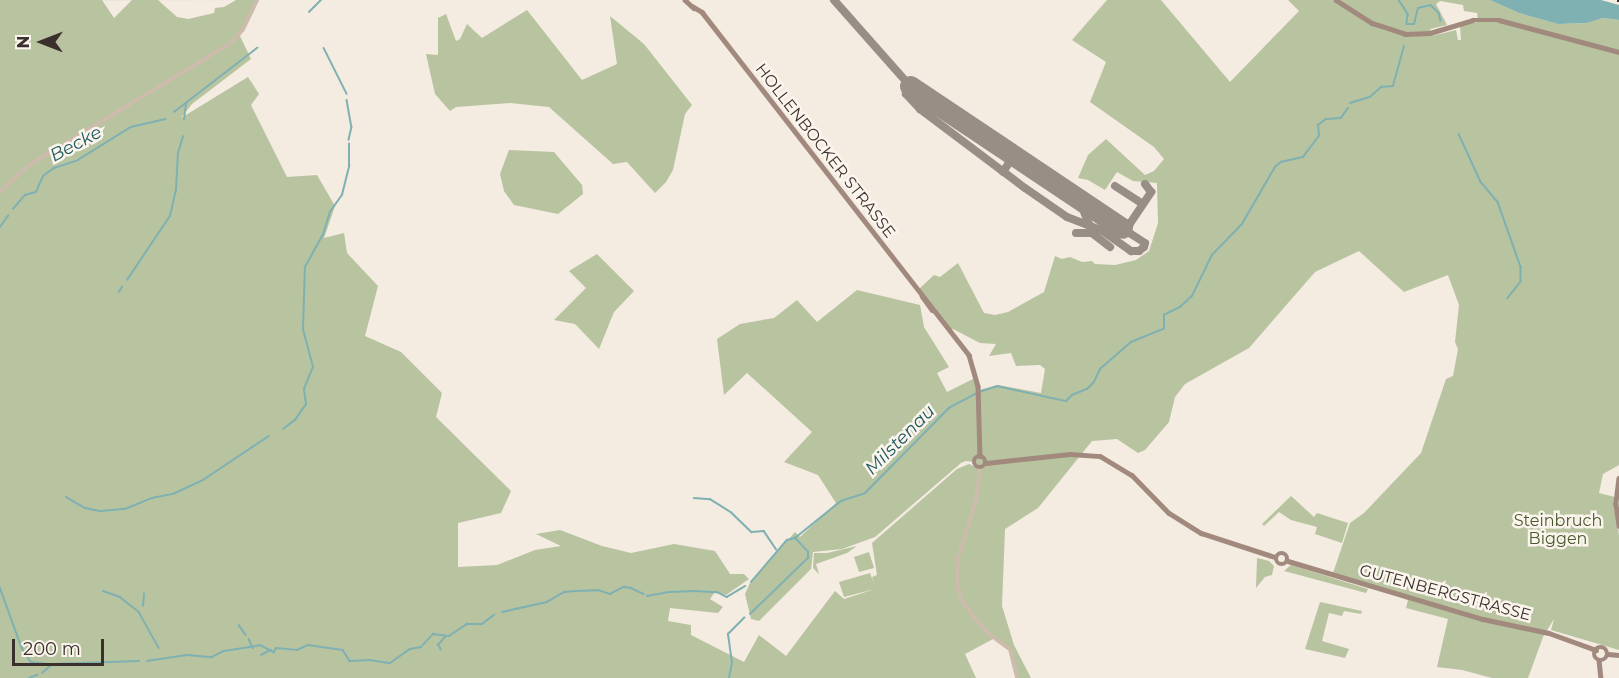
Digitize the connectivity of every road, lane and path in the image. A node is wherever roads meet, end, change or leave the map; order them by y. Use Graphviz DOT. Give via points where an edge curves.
graph roads {
  1 [pos="257,0"];
  2 [pos="685,0"];
  3 [pos="1336,0"];
  4 [pos="1619,52"];
  5 [pos="0,192"];
  6 [pos="980,456"];
  7 [pos="986,463"];
  8 [pos="980,468"];
  9 [pos="1619,478"];
  10 [pos="1619,526"];
  11 [pos="1275,557"];
  12 [pos="1288,561"];
  13 [pos="1596,650"];
  14 [pos="1608,654"];
  15 [pos="1619,655"];
  16 [pos="1599,660"];
  17 [pos="1017,678"];
  18 [pos="1601,678"];
  1 -- 5 [label="street" via="243,29 231,43 29,165"];
  2 -- 6 [label="main road, HOLLENBOCKER STRASSE" via="711,24 969,355 979,392"];
  3 -- 4 [label="main road" via="1372,23 1405,34 1430,33 1481,20 1503,20"];
  6 -- 7 [label="main road"];
  6 -- 8 [label="main road, HOLLENBOCKER STRASSE" via="974,461"];
  7 -- 8 [label="main road"];
  7 -- 11 [label="main road, GUTENBERGSTRASSE" via="1071,454 1100,456 1132,475 1169,513 1200,533"];
  8 -- 17 [label="street" via="976,500 958,558 957,584 975,619 1010,649"];
  9 -- 10 [label="main road"];
  11 -- 12 [label="main road, GUTENBERGSTRASSE" via="1280,565"];
  11 -- 12 [label="main road, GUTENBERGSTRASSE" via="1283,552"];
  12 -- 13 [label="main road, GUTENBERGSTRASSE"];
  13 -- 14 [label="main road" via="1603,648"];
  13 -- 16 [label="main road"];
  14 -- 15 [label="main road"];
  14 -- 16 [label="main road" via="1605,660"];
  16 -- 18 [label="main road"];
}
